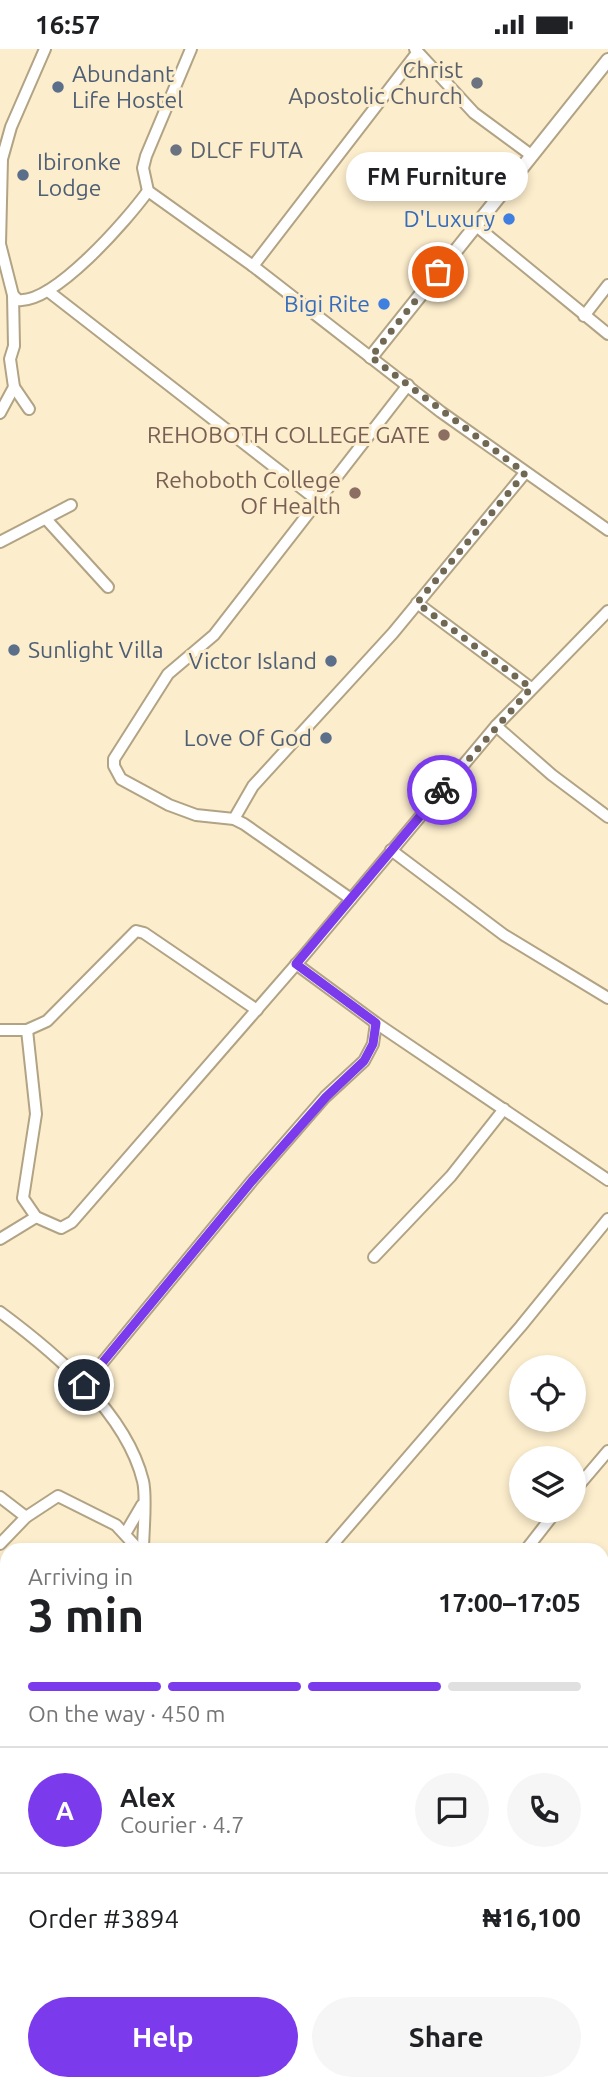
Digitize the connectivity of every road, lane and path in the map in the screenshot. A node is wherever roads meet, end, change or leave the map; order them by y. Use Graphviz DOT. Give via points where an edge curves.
graph roads {
  1 [pos="45,49"];
  2 [pos="191,49"];
  3 [pos="416,51"];
  4 [pos="608,60"];
  5 [pos="531,155"];
  6 [pos="148,191"];
  7 [pos="475,225"];
  8 [pos="0,244"];
  9 [pos="253,266"];
  10 [pos="608,285"];
  11 [pos="48,291"];
  12 [pos="13,295"];
  13 [pos="584,316"];
  14 [pos="608,334"];
  15 [pos="371,357"];
  16 [pos="408,385"];
  17 [pos="14,387"];
  18 [pos="29,409"];
  19 [pos="0,413"];
  20 [pos="525,473"];
  21 [pos="317,500"];
  22 [pos="71,505"];
  23 [pos="46,519"];
  24 [pos="608,530"];
  25 [pos="1,540"];
  26 [pos="108,587"];
  27 [pos="417,603"];
  28 [pos="608,611"];
  29 [pos="531,688"];
  30 [pos="496,726"];
  31 [pos="608,817"];
  32 [pos="234,819"];
  33 [pos="391,850"];
  34 [pos="351,899"];
  35 [pos="296,964"];
  36 [pos="608,998"];
  37 [pos="257,1010"];
  38 [pos="376,1023"];
  39 [pos="0,1030"];
  40 [pos="27,1030"];
  41 [pos="504,1109"];
  42 [pos="608,1180"];
  43 [pos="36,1217"];
  44 [pos="608,1219"];
  45 [pos="0,1239"];
  46 [pos="374,1257"];
  47 [pos="0,1312"];
  48 [pos="84,1385"];
  49 [pos="608,1451"];
  50 [pos="586,1477"];
  51 [pos="0,1497"];
  52 [pos="142,1506"];
  53 [pos="26,1517"];
  54 [pos="547,1523"];
  55 [pos="125,1534"];
  56 [pos="1,1543"];
  57 [pos="134,1543"];
  58 [pos="142,1543"];
  59 [pos="334,1543"];
  60 [pos="531,1543"];
  1 -- 8 [label="street" via="2,159"];
  2 -- 6 [label="street" via="146,156 143,169"];
  3 -- 5 [label="street" via="474,113"];
  3 -- 9 [label="street"];
  4 -- 5 [label="street"];
  5 -- 7 [label="street"];
  6 -- 9 [label="street"];
  6 -- 11 [label="street" via="112,236"];
  7 -- 13 [label="street"];
  7 -- 15 [label="street"];
  8 -- 12 [label="street"];
  9 -- 15 [label="street"];
  10 -- 13 [label="street"];
  11 -- 12 [label="street" via="28,301"];
  11 -- 21 [label="street"];
  12 -- 17 [label="street" via="10,359"];
  13 -- 14 [label="street"];
  15 -- 16 [label="street"];
  16 -- 20 [label="street"];
  16 -- 21 [label="street"];
  17 -- 18 [label="street"];
  17 -- 19 [label="street"];
  20 -- 24 [label="street"];
  20 -- 27 [label="street"];
  21 -- 32 [label="street" via="214,635 168,674 114,759 121,779 169,805 196,815"];
  22 -- 23 [label="street"];
  23 -- 25 [label="street"];
  23 -- 26 [label="street"];
  27 -- 29 [label="street"];
  27 -- 32 [label="street" via="253,786"];
  28 -- 29 [label="street"];
  29 -- 30 [label="street"];
  30 -- 31 [label="street"];
  30 -- 33 [label="street"];
  32 -- 34 [label="street"];
  33 -- 34 [label="street"];
  33 -- 36 [label="street" via="504,935"];
  34 -- 35 [label="street"];
  35 -- 37 [label="street"];
  35 -- 38 [label="street"];
  37 -- 40 [label="street" via="136,931 47,1021"];
  37 -- 43 [label="street" via="72,1222 55,1228"];
  38 -- 41 [label="street"];
  38 -- 48 [label="street" via="364,1061 252,1181"];
  39 -- 40 [label="street"];
  40 -- 43 [label="street" via="36,1114 23,1192 25,1205"];
  41 -- 42 [label="street"];
  41 -- 46 [label="street" via="450,1176"];
  43 -- 45 [label="street"];
  44 -- 59 [label="street"];
  47 -- 48 [label="street"];
  48 -- 52 [label="street" via="132,1451 143,1482"];
  49 -- 50 [label="street"];
  51 -- 53 [label="street"];
  52 -- 55 [label="street"];
  52 -- 58 [label="street"];
  53 -- 55 [label="street" via="58,1496"];
  53 -- 56 [label="street"];
  54 -- 60 [label="street"];
  55 -- 57 [label="street"];
}
